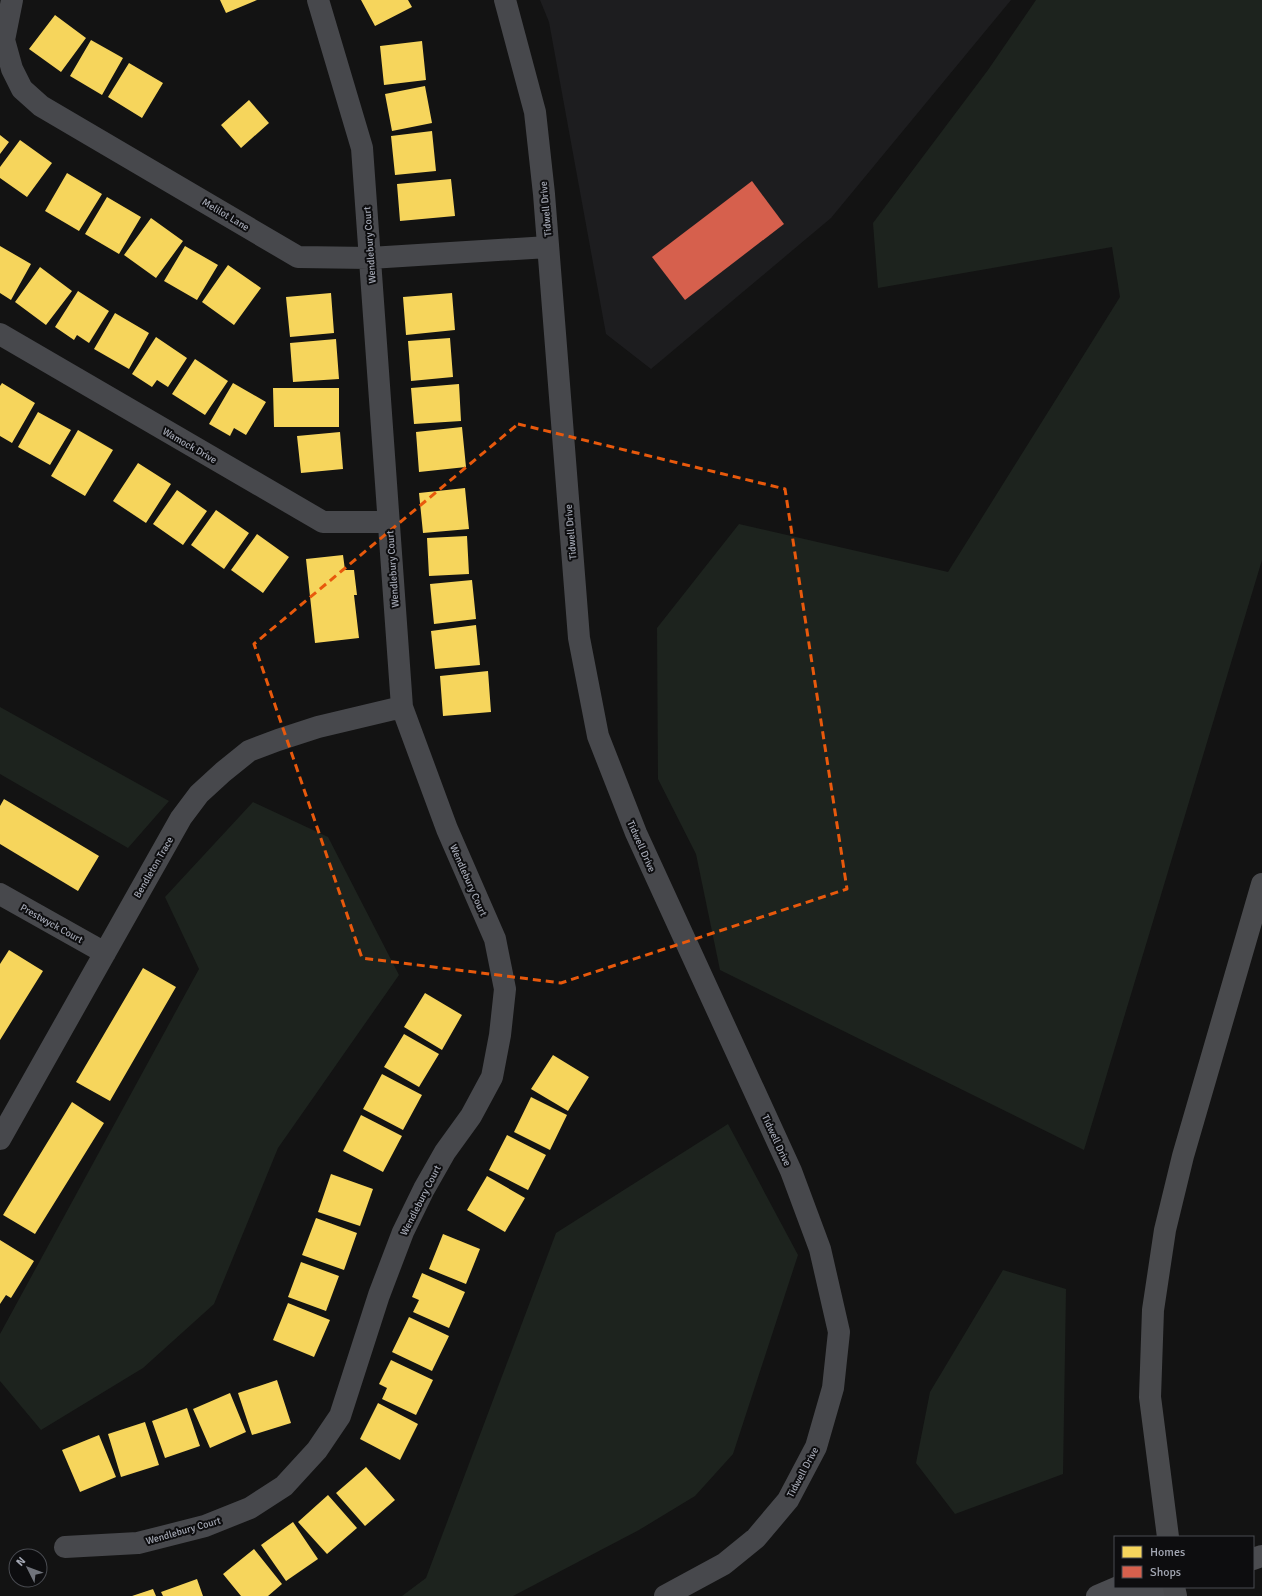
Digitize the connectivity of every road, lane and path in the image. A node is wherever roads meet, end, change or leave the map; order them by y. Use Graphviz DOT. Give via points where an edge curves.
graph roads {
  1 [pos="12,0"];
  2 [pos="318,0"];
  3 [pos="505,0"];
  4 [pos="2,39"];
  5 [pos="548,247"];
  6 [pos="370,258"];
  7 [pos="0,334"];
  8 [pos="389,522"];
  9 [pos="402,708"];
  10 [pos="1262,884"];
  11 [pos="0,894"];
  12 [pos="105,953"];
  13 [pos="0,1139"];
  14 [pos="1168,1536"];
  15 [pos="65,1547"];
  16 [pos="1118,1588"];
  17 [pos="1173,1588"];
  18 [pos="665,1596"];
  19 [pos="1097,1596"];
  20 [pos="1162,1596"];
  1 -- 4 [label="street, Melilot Lane"];
  2 -- 6 [label="street, Wendlebury Court" via="362,148"];
  3 -- 5 [label="street, Tidwell Drive" via="535,112"];
  4 -- 6 [label="street, Melilot Lane" via="22,89 41,106 298,257"];
  5 -- 6 [label="street, Melilot Lane"];
  5 -- 18 [label="street, Tidwell Drive" via="579,638 598,736 636,833 791,1171 820,1249 839,1332 834,1388 816,1447 788,1500 756,1538 724,1564"];
  6 -- 8 [label="street, Wendlebury Court"];
  7 -- 8 [label="street, Wamock Drive" via="323,522"];
  8 -- 9 [label="street, Wendlebury Court"];
  9 -- 12 [label="street, Bendleton Trace" via="278,740 249,751 223,772 199,794 181,818"];
  9 -- 15 [label="street, Wendlebury Court" via="447,829 495,939 505,989 492,1076 471,1116 445,1152 403,1232 379,1295 340,1416 317,1450 284,1486 250,1508 205,1526 138,1543"];
  10 -- 14 [label="highway" via="1183,1156 1165,1230 1153,1310 1150,1397"];
  11 -- 12 [label="street, Prestwyck Court"];
  12 -- 13 [label="street, Bendleton Trace"];
  16 -- 19 [label="main road"];
  17 -- 20 [label="main road"];
}
